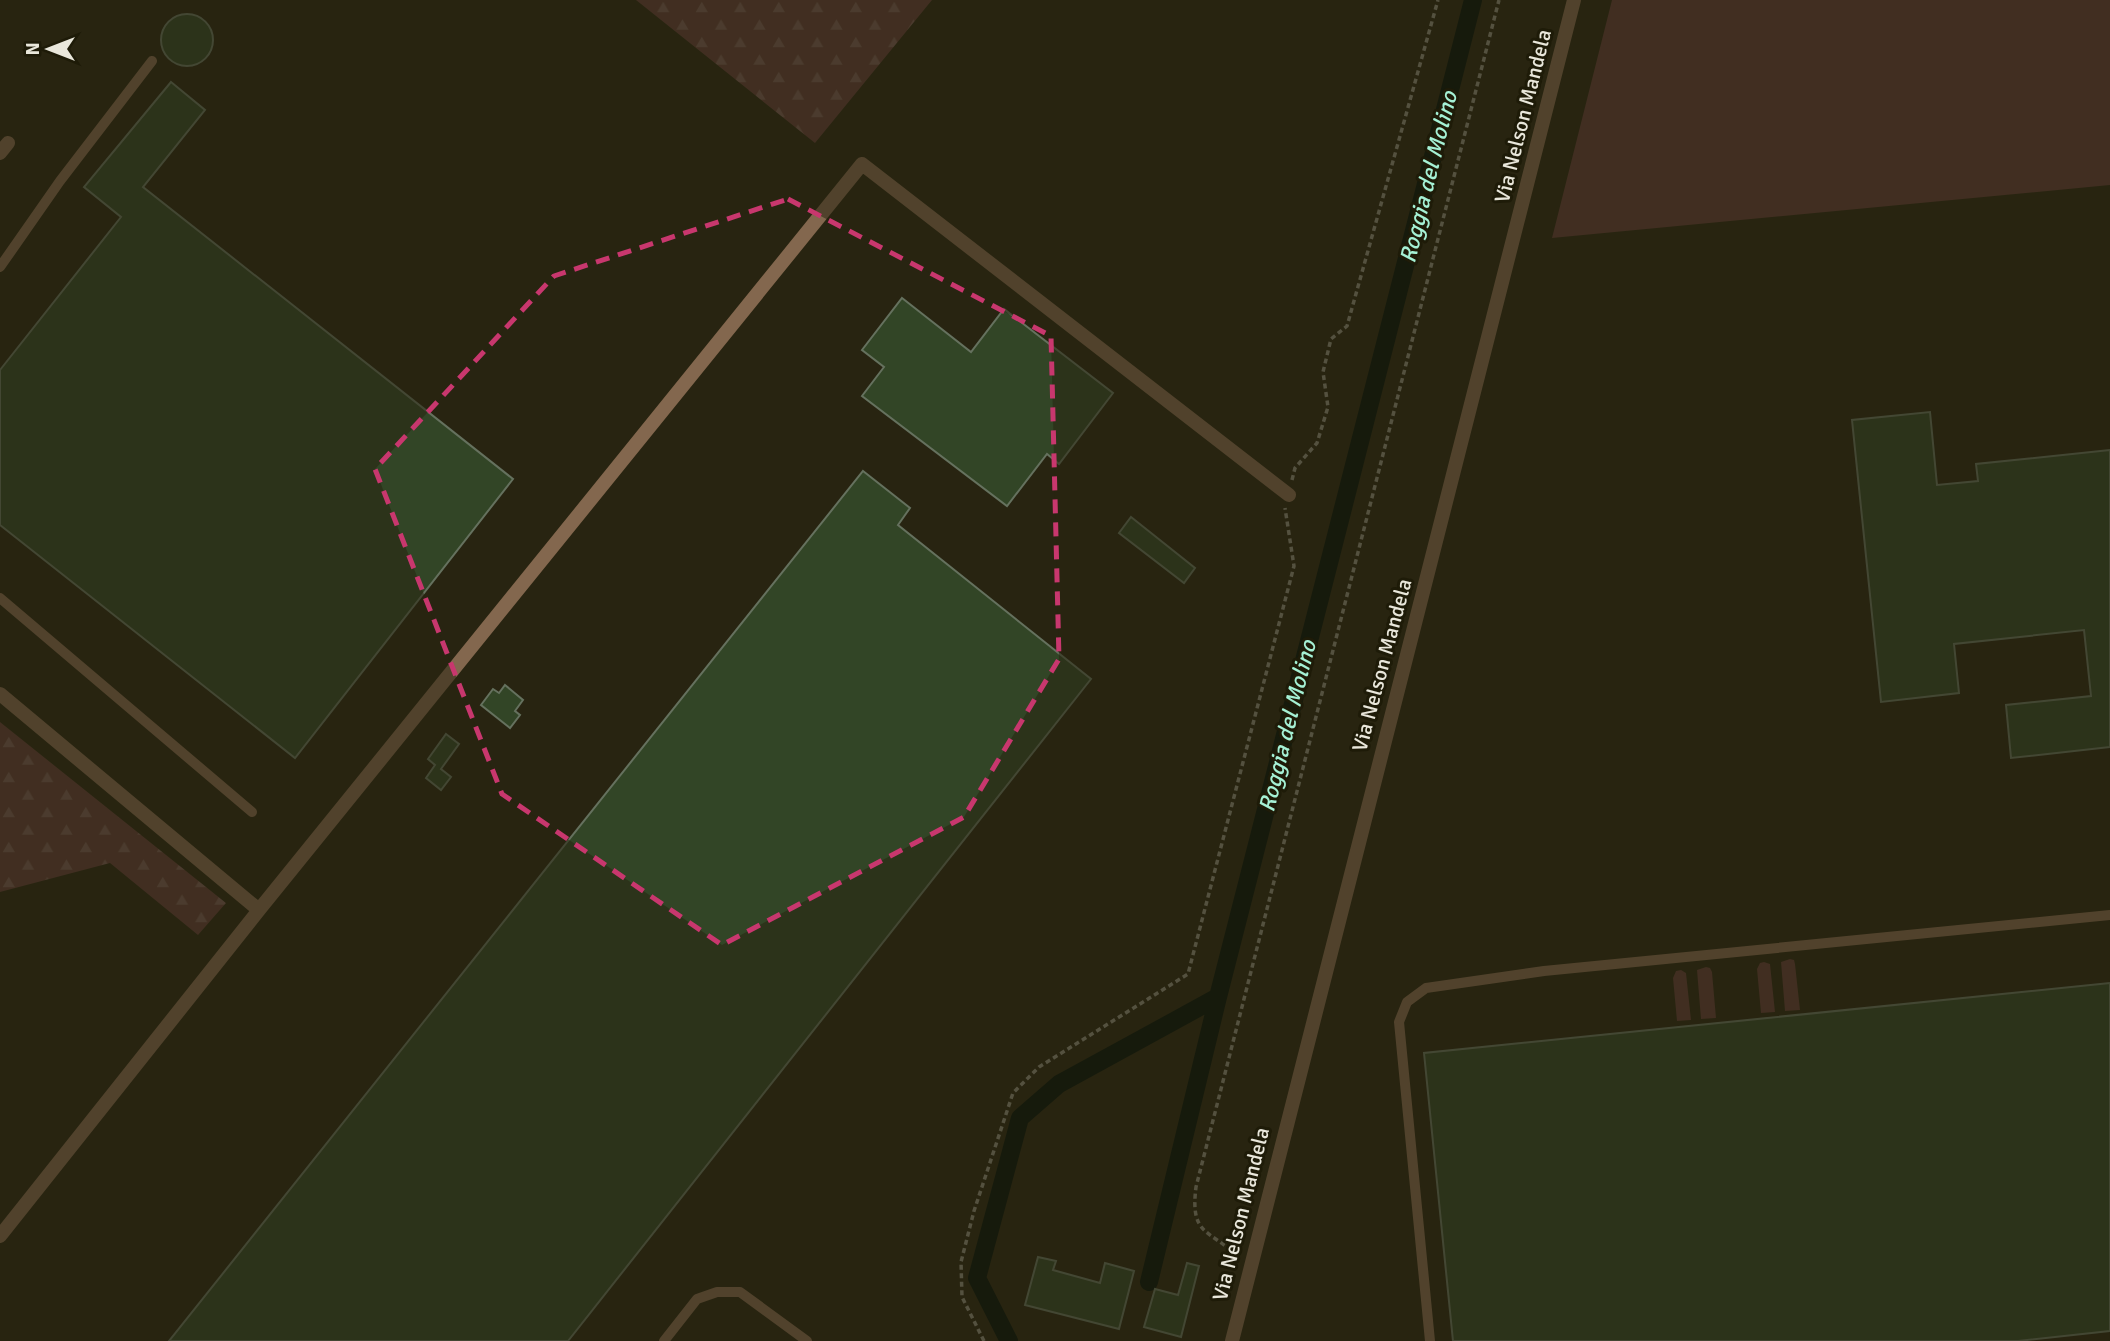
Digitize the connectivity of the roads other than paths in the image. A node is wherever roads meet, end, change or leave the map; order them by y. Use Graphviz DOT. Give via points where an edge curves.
graph roads {
  1 [pos="1574,0"];
  2 [pos="152,61"];
  3 [pos="0,267"];
  4 [pos="1288,495"];
  5 [pos="0,598"];
  6 [pos="0,694"];
  7 [pos="252,812"];
  8 [pos="259,910"];
  9 [pos="2110,915"];
  10 [pos="0,1236"];
  11 [pos="664,1341"];
  12 [pos="807,1341"];
  13 [pos="1232,1341"];
  14 [pos="1430,1341"];
  1 -- 13 [label="street, Via Nelson Mandela"];
  2 -- 3 [label="lane"];
  4 -- 8 [label="street" via="862,164"];
  5 -- 7 [label="lane"];
  6 -- 8 [label="street"];
  8 -- 10 [label="street"];
  9 -- 14 [label="lane" via="1544,971 1426,988 1407,1002 1399,1022"];
  11 -- 12 [label="lane" via="697,1299 717,1292 740,1292"];
}
